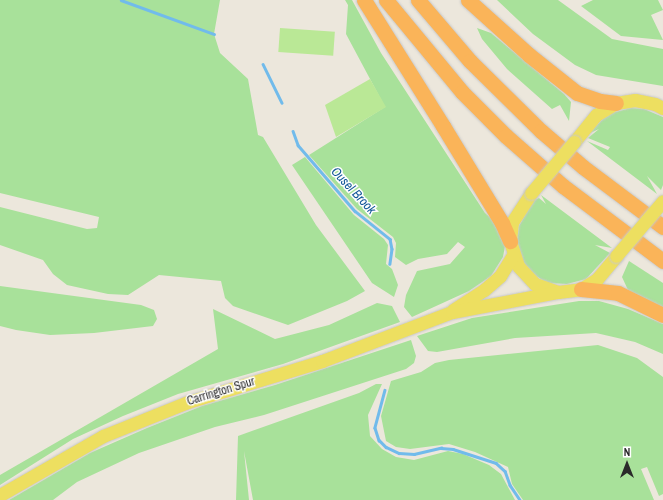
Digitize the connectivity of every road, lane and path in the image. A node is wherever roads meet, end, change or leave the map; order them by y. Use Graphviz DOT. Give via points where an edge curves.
graph roads {
  1 [pos="364,0"];
  2 [pos="386,0"];
  3 [pos="418,0"];
  4 [pos="468,0"];
  5 [pos="616,103"];
  6 [pos="663,108"];
  7 [pos="663,201"];
  8 [pos="663,226"];
  9 [pos="511,248"];
  10 [pos="663,261"];
  11 [pos="581,289"];
  12 [pos="558,292"];
  13 [pos="452,312"];
  14 [pos="663,315"];
  15 [pos="0,495"];
  1 -- 9 [label="highway" via="502,223"];
  2 -- 10 [label="highway" via="462,92 506,136 563,186"];
  3 -- 8 [label="highway" via="470,61 536,126 583,167"];
  4 -- 5 [label="highway" via="529,55 578,93 600,101"];
  5 -- 6 [label="main road" via="635,100"];
  5 -- 9 [label="main road, bridge" via="596,116 531,193 512,222"];
  7 -- 11 [label="main road, bridge" via="597,279"];
  9 -- 12 [label="main road" via="524,275 535,284"];
  9 -- 13 [label="main road, Carrington Spur" via="505,270 492,283"];
  11 -- 12 [label="main road, Carrington Spur"];
  11 -- 14 [label="highway" via="618,293"];
  12 -- 13 [label="main road, Carrington Spur"];
  13 -- 15 [label="main road, Carrington Spur" via="322,361 188,402 135,422 71,453"];
}
